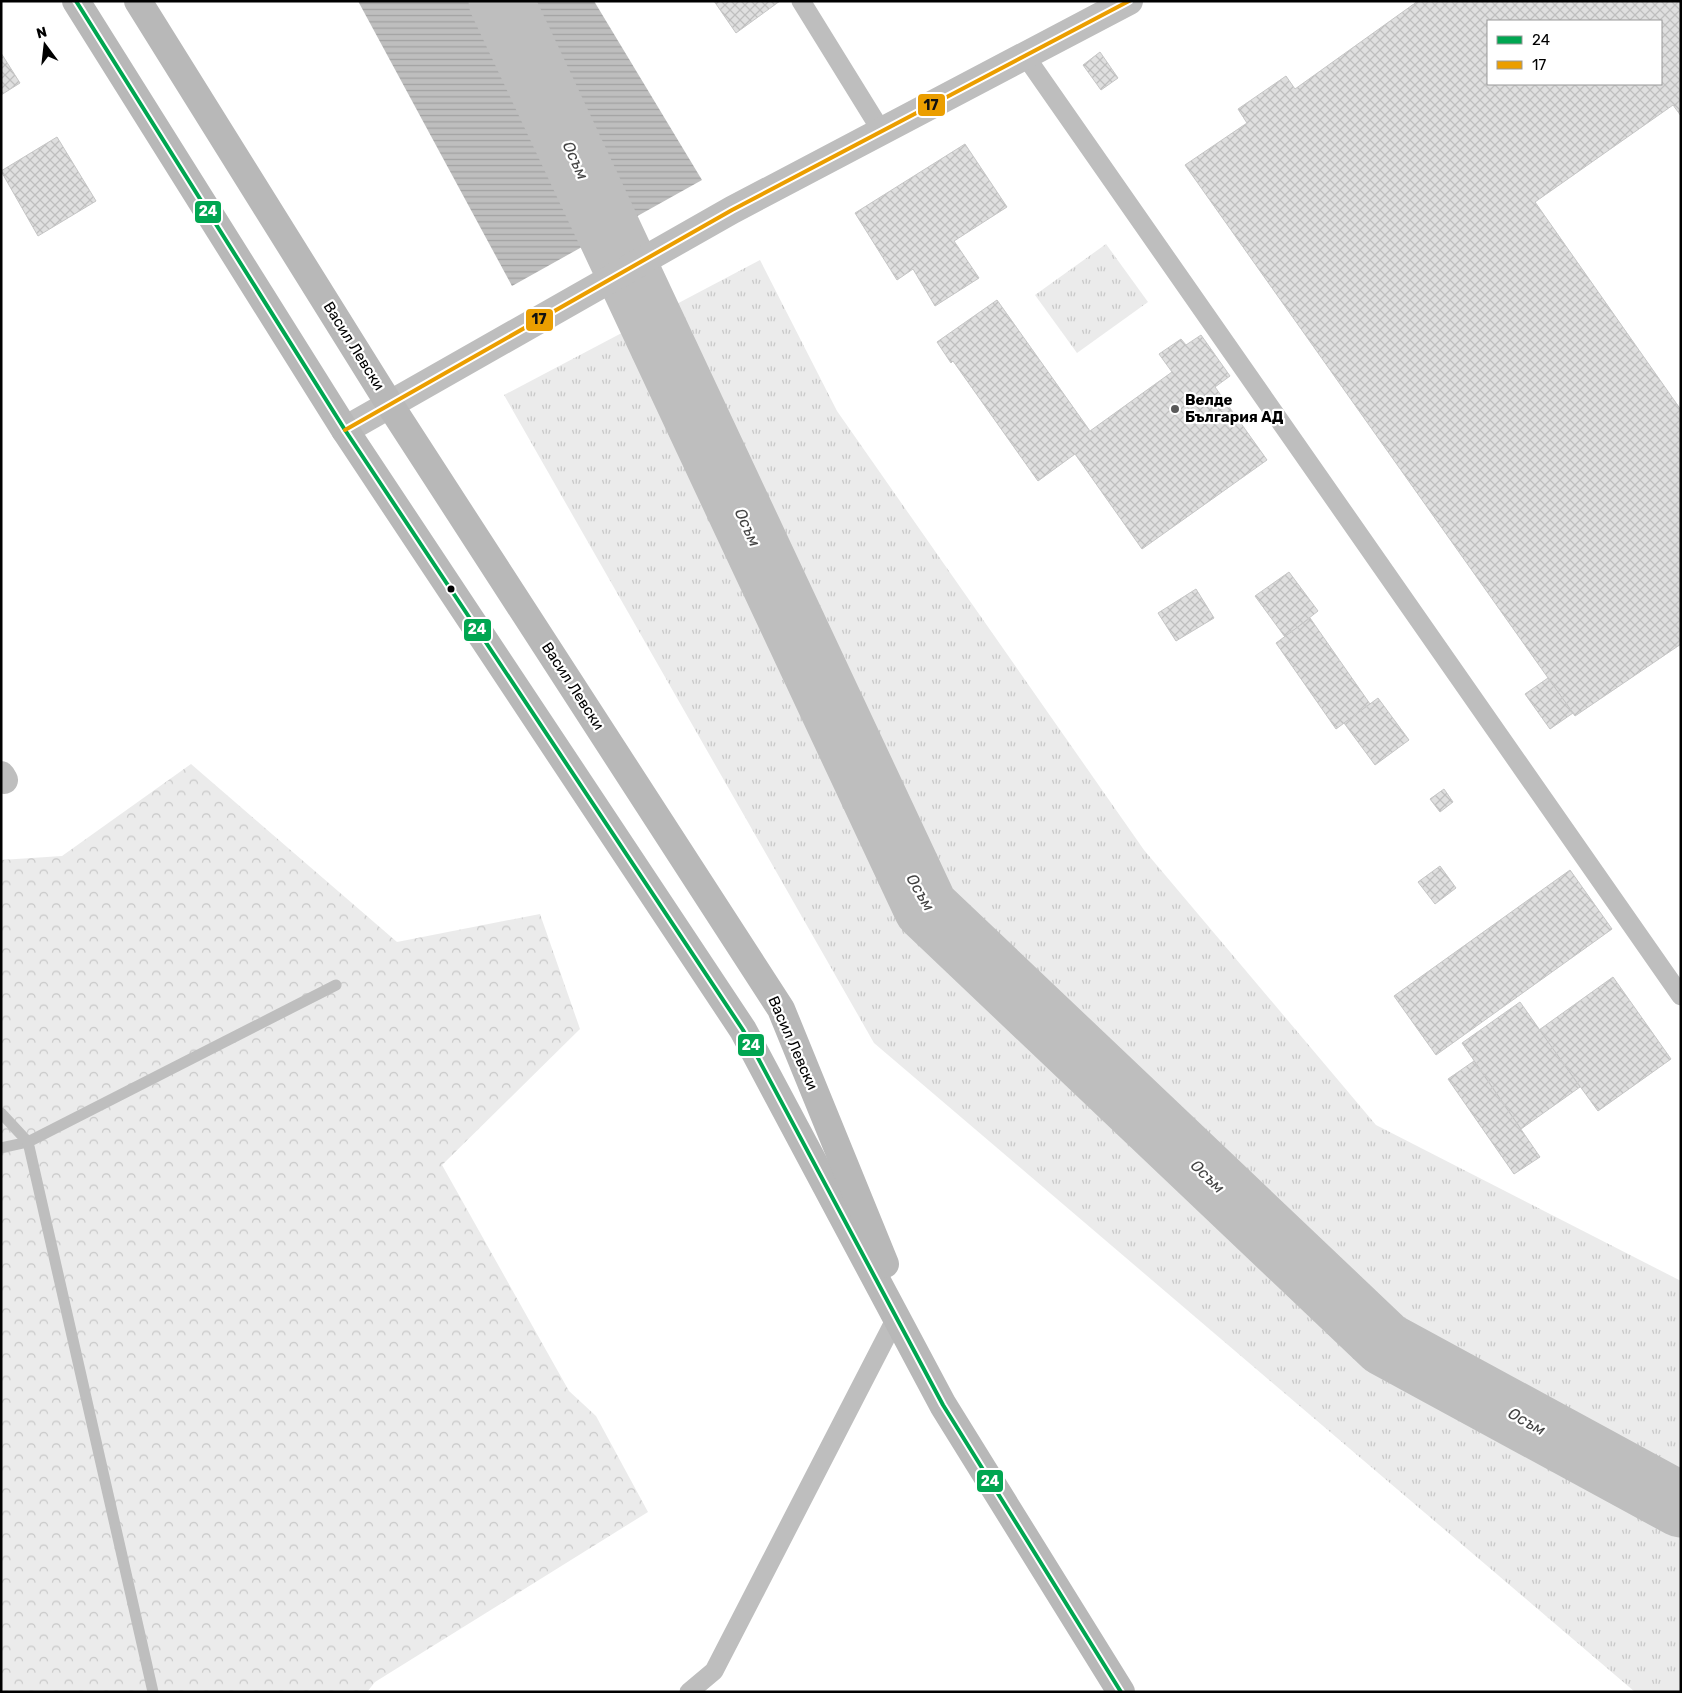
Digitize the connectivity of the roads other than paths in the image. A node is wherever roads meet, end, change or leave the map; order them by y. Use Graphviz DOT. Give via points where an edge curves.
graph roads {
  1 [pos="76,1"];
  2 [pos="138,1"];
  3 [pos="801,1"];
  4 [pos="1129,1"];
  5 [pos="1026,57"];
  6 [pos="882,132"];
  7 [pos="390,405"];
  8 [pos="345,430"];
  9 [pos="1681,996"];
  10 [pos="896,1318"];
  11 [pos="942,1405"];
  12 [pos="689,1692"];
  13 [pos="1121,1692"];
  1 -- 8 [label="main road, Васил Левски"];
  2 -- 7 [label="main road, Васил Левски"];
  3 -- 6 [label="lane"];
  4 -- 5 [label="street"];
  5 -- 6 [label="street"];
  5 -- 9 [label="lane"];
  6 -- 7 [label="street" via="732,210"];
  7 -- 8 [label="street"];
  7 -- 11 [label="main road, Васил Левски" via="781,1009"];
  8 -- 10 [label="main road, Васил Левски" via="743,1030"];
  10 -- 11 [label="main road, Васил Левски"];
  10 -- 12 [label="lane" via="714,1671"];
  11 -- 13 [label="main road, Васил Левски"];
}
